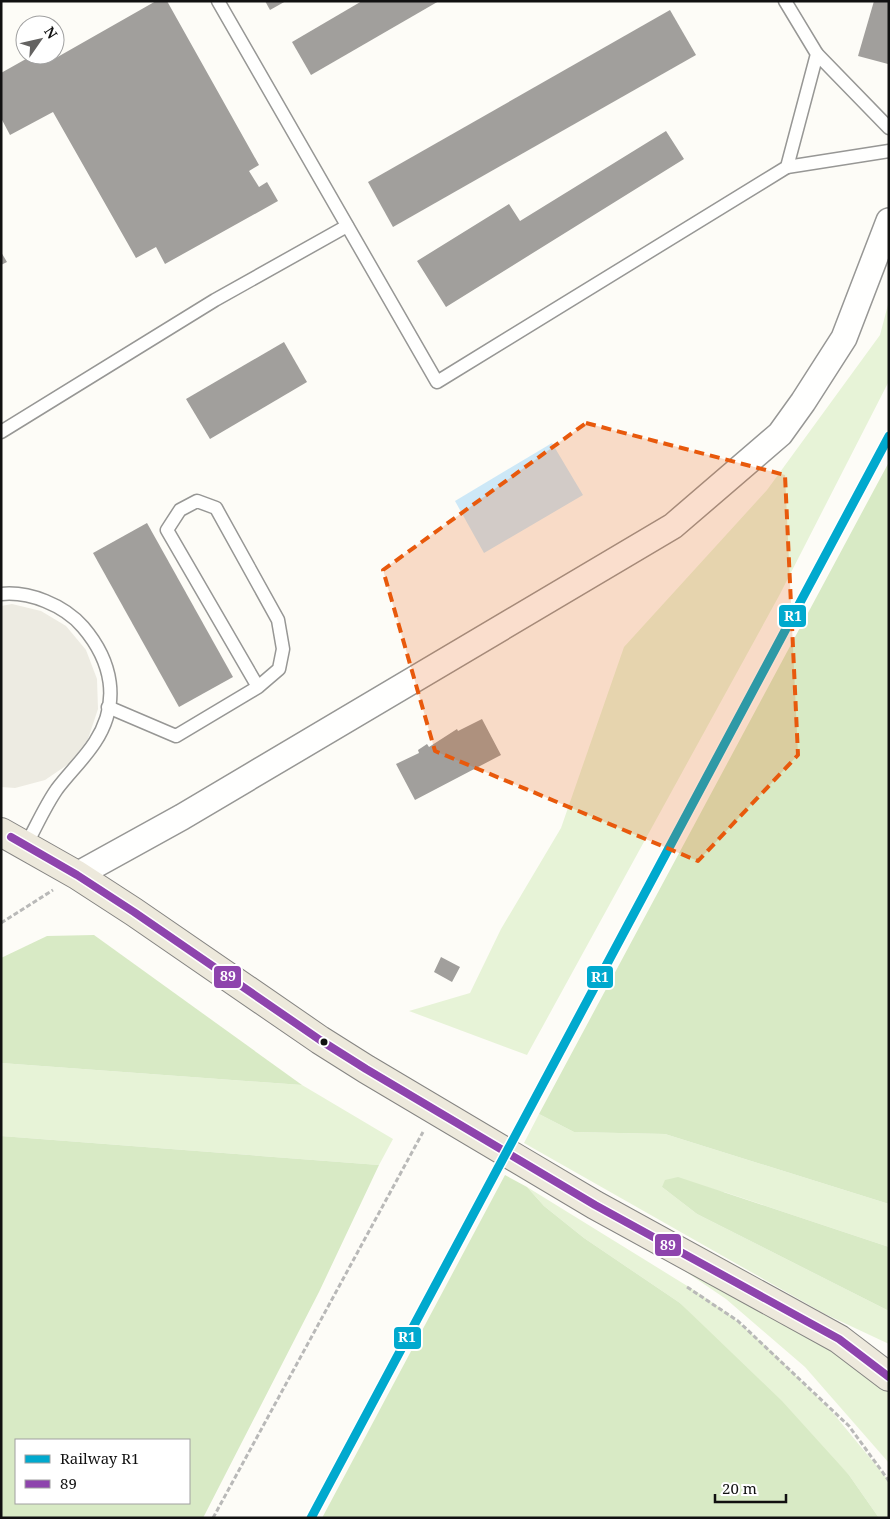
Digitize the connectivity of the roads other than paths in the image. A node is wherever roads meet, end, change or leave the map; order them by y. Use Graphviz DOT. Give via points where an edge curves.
graph roads {
  1 [pos="218,1"];
  2 [pos="785,1"];
  3 [pos="817,54"];
  4 [pos="889,128"];
  5 [pos="889,151"];
  6 [pos="787,167"];
  7 [pos="889,221"];
  8 [pos="347,226"];
  9 [pos="1,432"];
  10 [pos="1,594"];
  11 [pos="258,687"];
  12 [pos="108,707"];
  13 [pos="1,832"];
  14 [pos="26,845"];
  15 [pos="77,875"];
  16 [pos="839,1339"];
  17 [pos="889,1355"];
  18 [pos="889,1377"];
  1 -- 8 [label="lane"];
  2 -- 3 [label="lane"];
  3 -- 4 [label="lane"];
  3 -- 6 [label="lane"];
  5 -- 6 [label="lane"];
  6 -- 8 [label="lane" via="436,382"];
  7 -- 15 [label="street" via="844,338 803,402 780,434 673,526 182,817"];
  8 -- 9 [label="lane" via="215,300"];
  10 -- 12 [label="lane" via="16,592 44,600 77,620 97,644 110,673"];
  11 -- 11 [label="lane" via="168,530 180,510 197,501 216,508 278,620 283,649 279,669"];
  11 -- 12 [label="lane" via="176,736"];
  12 -- 14 [label="lane" via="96,741 56,790"];
  13 -- 14 [label="main road"];
  14 -- 15 [label="main road"];
  15 -- 16 [label="main road" via="320,1040 595,1205"];
  16 -- 17 [label="main road"];
  16 -- 18 [label="main road"];
}
